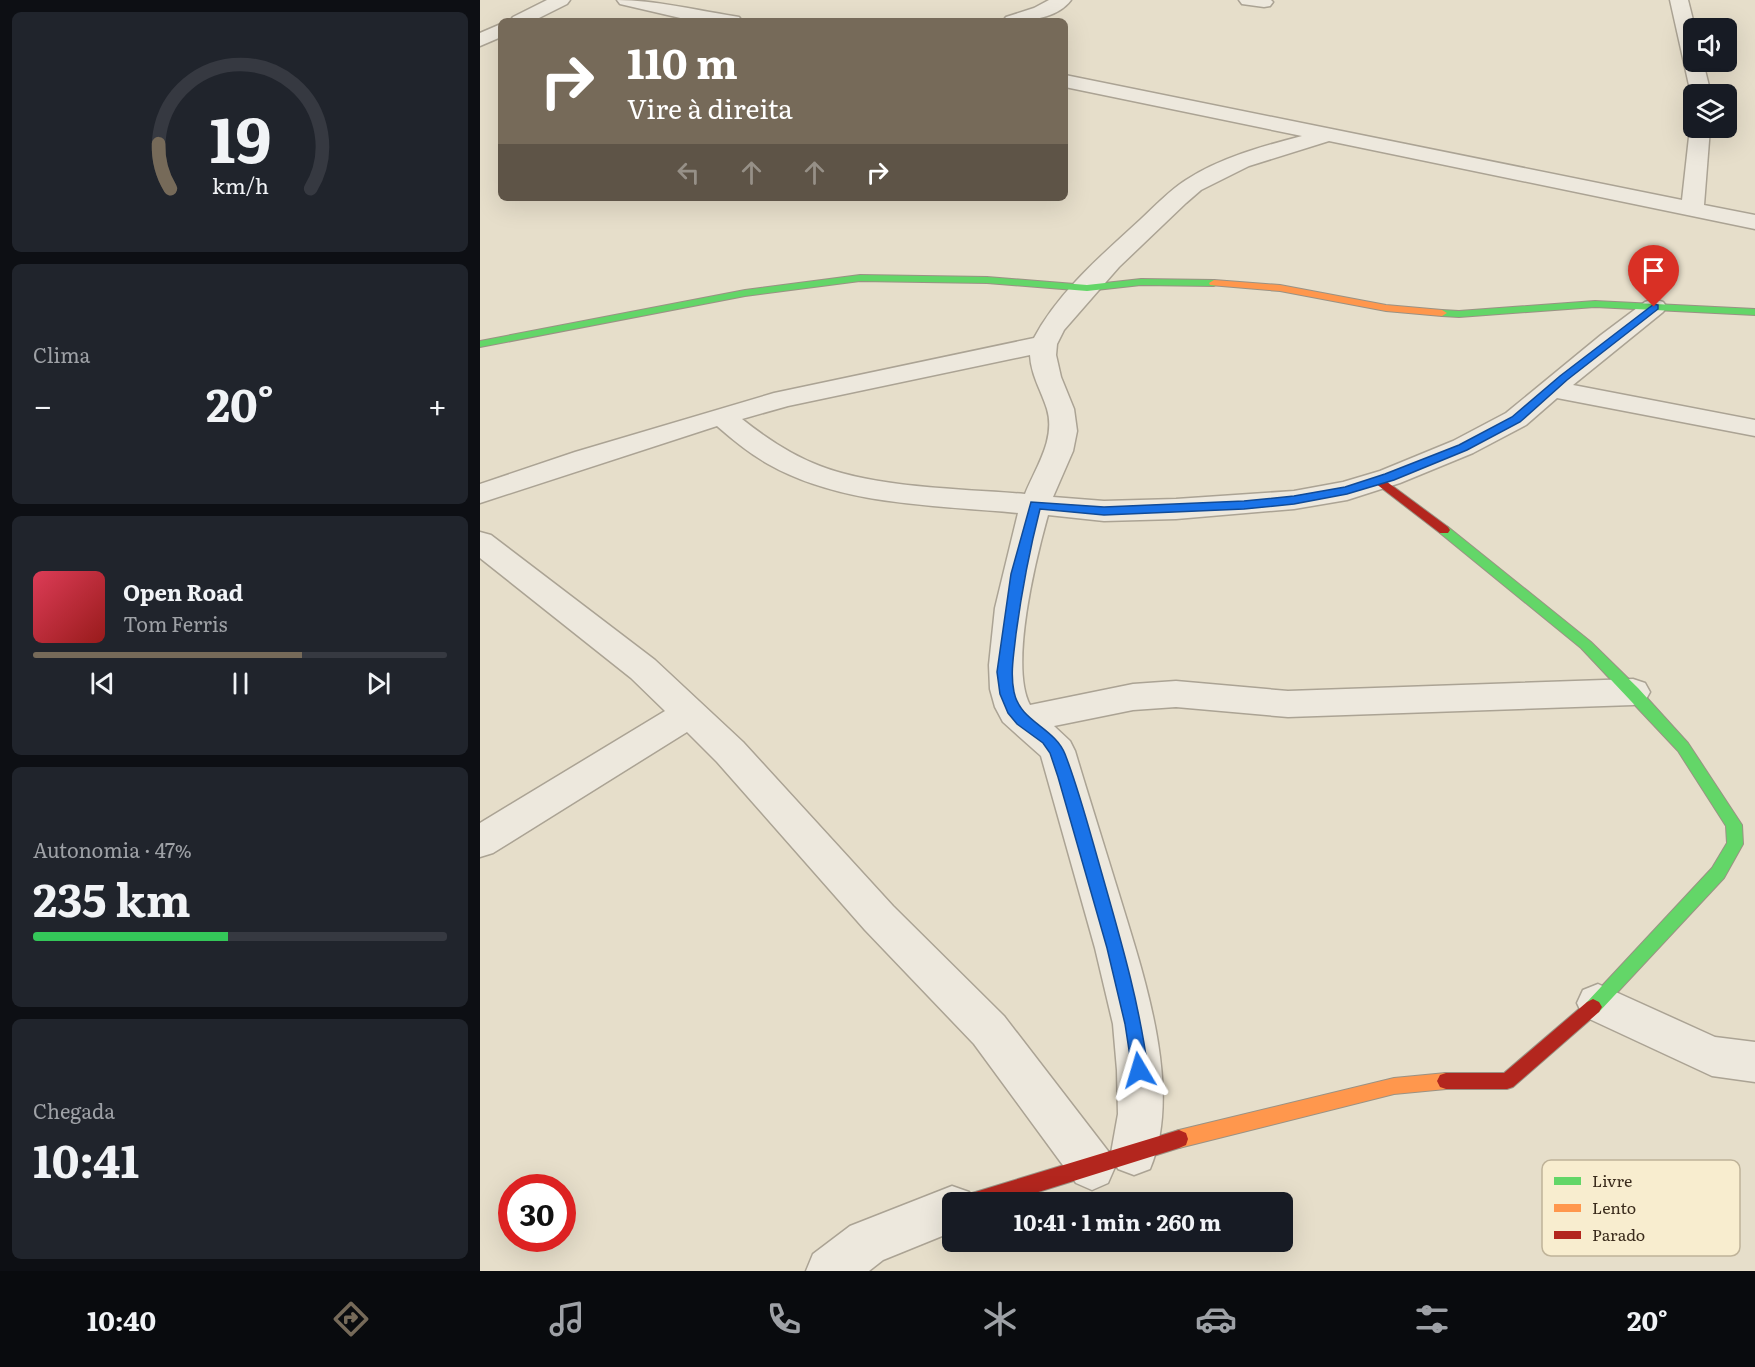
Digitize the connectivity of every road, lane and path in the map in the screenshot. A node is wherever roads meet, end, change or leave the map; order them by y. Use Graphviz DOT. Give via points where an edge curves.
graph roads {
  1 [pos="561,0"];
  2 [pos="626,0"];
  3 [pos="1062,0"];
  4 [pos="1679,0"];
  5 [pos="525,18"];
  6 [pos="711,18"];
  7 [pos="1021,18"];
  8 [pos="498,33"];
  9 [pos="484,49"];
  10 [pos="1068,82"];
  11 [pos="1699,84"];
  12 [pos="1329,135"];
  13 [pos="1699,138"];
  14 [pos="1692,210"];
  15 [pos="1755,222"];
  16 [pos="1087,288"];
  17 [pos="1654,307"];
  18 [pos="1755,312"];
  19 [pos="480,344"];
  20 [pos="1044,344"];
  21 [pos="1551,389"];
  22 [pos="721,416"];
  23 [pos="1755,428"];
  24 [pos="1379,480"];
  25 [pos="480,494"];
  26 [pos="1035,505"];
  27 [pos="480,542"];
  28 [pos="1633,692"];
  29 [pos="690,713"];
  30 [pos="1022,720"];
  31 [pos="480,842"];
  32 [pos="1598,1003"];
  33 [pos="1755,1062"];
  34 [pos="1134,1153"];
  35 [pos="1092,1167"];
  36 [pos="1009,1192"];
  37 [pos="942,1213"];
  38 [pos="830,1271"];
  1 -- 5 [label="street"];
  2 -- 6 [label="street"];
  3 -- 7 [label="street"];
  4 -- 11 [label="street"];
  8 -- 9 [label="street"];
  10 -- 12 [label="street"];
  12 -- 14 [label="street"];
  12 -- 16 [label="street" via="1270,151 1192,185"];
  13 -- 14 [label="street"];
  14 -- 15 [label="street"];
  16 -- 17 [label="street" via="1141,282 1203,282 1280,288 1386,308 1459,314 1595,303"];
  16 -- 19 [label="street" via="987,280 832,280 668,306"];
  16 -- 20 [label="street" via="1054,324"];
  17 -- 18 [label="street"];
  17 -- 21 [label="street"];
  20 -- 22 [label="street"];
  20 -- 26 [label="street" via="1050,384 1064,413 1064,427 1058,456"];
  21 -- 23 [label="street"];
  21 -- 24 [label="street" via="1516,419 1493,432 1425,464"];
  22 -- 25 [label="street"];
  22 -- 26 [label="street" via="780,459 851,485"];
  24 -- 26 [label="street" via="1326,495 1244,505 1104,511"];
  24 -- 28 [label="street" via="1586,645"];
  26 -- 30 [label="street" via="1017,574 1004,672 1007,694"];
  27 -- 29 [label="street" via="643,669"];
  28 -- 30 [label="street" via="1288,704 1176,694 1133,697"];
  28 -- 32 [label="street" via="1683,747 1710,787 1734,825 1735,844 1718,873"];
  29 -- 31 [label="street"];
  29 -- 35 [label="street" via="879,918 989,1030"];
  30 -- 34 [label="street" via="1048,739 1057,751 1115,948 1134,1024 1139,1070 1140,1114"];
  32 -- 33 [label="street" via="1712,1056"];
  32 -- 34 [label="street" via="1507,1081 1394,1086 1197,1133"];
  34 -- 35 [label="street"];
  35 -- 36 [label="street"];
  37 -- 38 [label="street" via="867,1243"];
}
